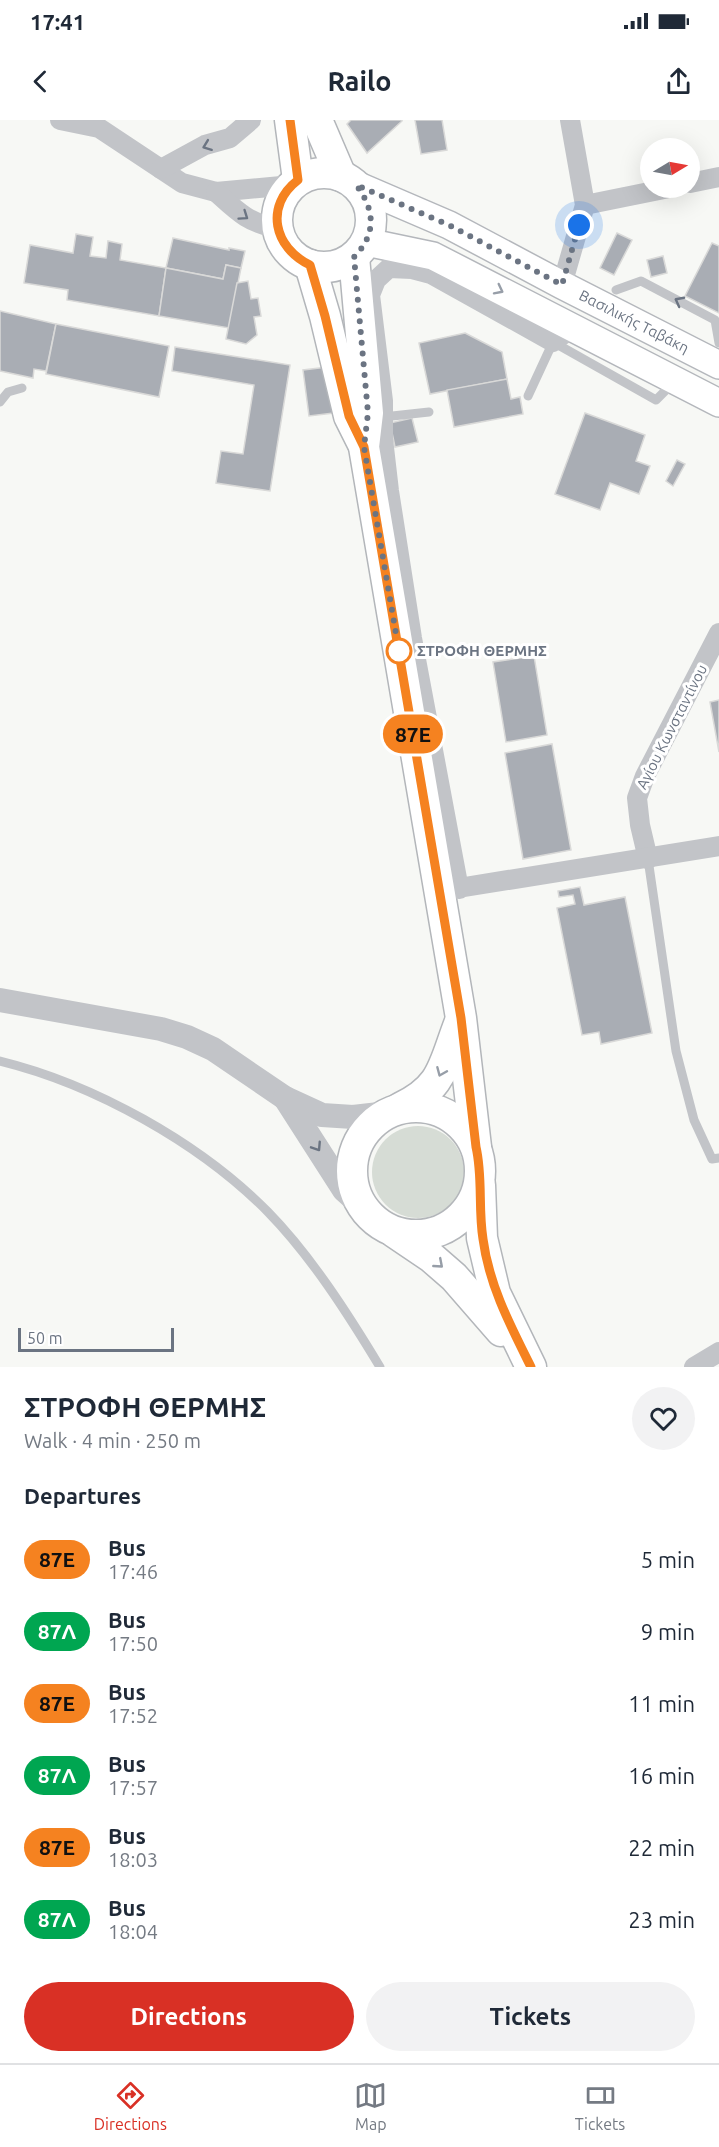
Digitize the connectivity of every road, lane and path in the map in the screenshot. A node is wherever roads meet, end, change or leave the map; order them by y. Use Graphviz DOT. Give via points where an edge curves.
graph roads {
  1 [pos="60,120"];
  2 [pos="251,120"];
  3 [pos="290,120"];
  4 [pos="317,120"];
  5 [pos="570,120"];
  6 [pos="161,170"];
  7 [pos="719,177"];
  8 [pos="349,181"];
  9 [pos="700,181"];
  10 [pos="295,183"];
  11 [pos="216,192"];
  12 [pos="640,194"];
  13 [pos="585,205"];
  14 [pos="278,229"];
  15 [pos="360,249"];
  16 [pos="310,265"];
  17 [pos="562,285"];
  18 [pos="616,290"];
  19 [pos="563,335"];
  20 [pos="719,343"];
  21 [pos="719,365"];
  22 [pos="22,388"];
  23 [pos="528,396"];
  24 [pos="0,402"];
  25 [pos="719,403"];
  26 [pos="429,412"];
  27 [pos="383,417"];
  28 [pos="364,447"];
  29 [pos="719,633"];
  30 [pos="719,846"];
  31 [pos="648,859"];
  32 [pos="449,890"];
  33 [pos="0,1000"];
  34 [pos="461,1018"];
  35 [pos="0,1061"];
  36 [pos="285,1098"];
  37 [pos="394,1110"];
  38 [pos="476,1147"];
  39 [pos="719,1158"];
  40 [pos="480,1177"];
  41 [pos="363,1207"];
  42 [pos="392,1230"];
  43 [pos="719,1352"];
  44 [pos="380,1367"];
  45 [pos="531,1367"];
  46 [pos="693,1367"];
  1 -- 6 [label="street" via="99,128"];
  2 -- 6 [label="street, one-way" via="230,138 206,145"];
  3 -- 10 [label="main road"];
  4 -- 8 [label="main road"];
  5 -- 13 [label="street"];
  6 -- 11 [label="street" via="182,183"];
  7 -- 9 [label="street"];
  8 -- 10 [label="main road" via="319,173"];
  8 -- 15 [label="main road" via="365,197 370,212 371,227"];
  8 -- 17 [label="main road, Βασιλικής Ταβάκη" via="449,225"];
  10 -- 11 [label="street"];
  10 -- 14 [label="main road" via="279,206"];
  11 -- 14 [label="street, one-way" via="256,224"];
  12 -- 13 [label="street"];
  13 -- 17 [label="street"];
  14 -- 16 [label="main road" via="289,251"];
  15 -- 16 [label="main road" via="333,266"];
  15 -- 19 [label="main road, one-way" via="433,256"];
  15 -- 28 [label="main road" via="368,413"];
  16 -- 28 [label="main road" via="349,416"];
  17 -- 21 [label="main road, Βασιλικής Ταβάκη"];
  20 -- 18 [label="lane, one-way" via="715,320 641,281"];
  19 -- 23 [label="lane"];
  19 -- 25 [label="main road"];
  19 -- 27 [label="street" via="431,274 389,268 376,280 370,296"];
  22 -- 24 [label="lane" via="8,392"];
  26 -- 27 [label="lane"];
  27 -- 32 [label="street" via="385,460"];
  28 -- 32 [label="main road"];
  29 -- 31 [label="street, Αγίου Κωνσταντίνου" via="637,798"];
  30 -- 31 [label="street"];
  31 -- 32 [label="street"];
  31 -- 39 [label="lane" via="676,1052 694,1120 712,1160"];
  32 -- 34 [label="main road"];
  33 -- 36 [label="street" via="187,1036"];
  34 -- 37 [label="main road, one-way" via="436,1083 420,1099"];
  34 -- 38 [label="main road"];
  35 -- 44 [label="lane" via="92,1094 159,1128 211,1162 268,1212 312,1264 348,1313"];
  36 -- 37 [label="street" via="322,1115 353,1117"];
  36 -- 41 [label="street, one-way" via="344,1190"];
  37 -- 38 [label="main road" via="418,1106 437,1109 467,1131"];
  37 -- 41 [label="main road" via="373,1123 354,1154 355,1191"];
  38 -- 40 [label="main road"];
  40 -- 42 [label="main road" via="468,1209 441,1230 408,1234"];
  40 -- 45 [label="main road" via="482,1238 495,1293"];
  41 -- 42 [label="main road"];
  42 -- 45 [label="main road, one-way" via="454,1277"];
  43 -- 46 [label="street"];
}
